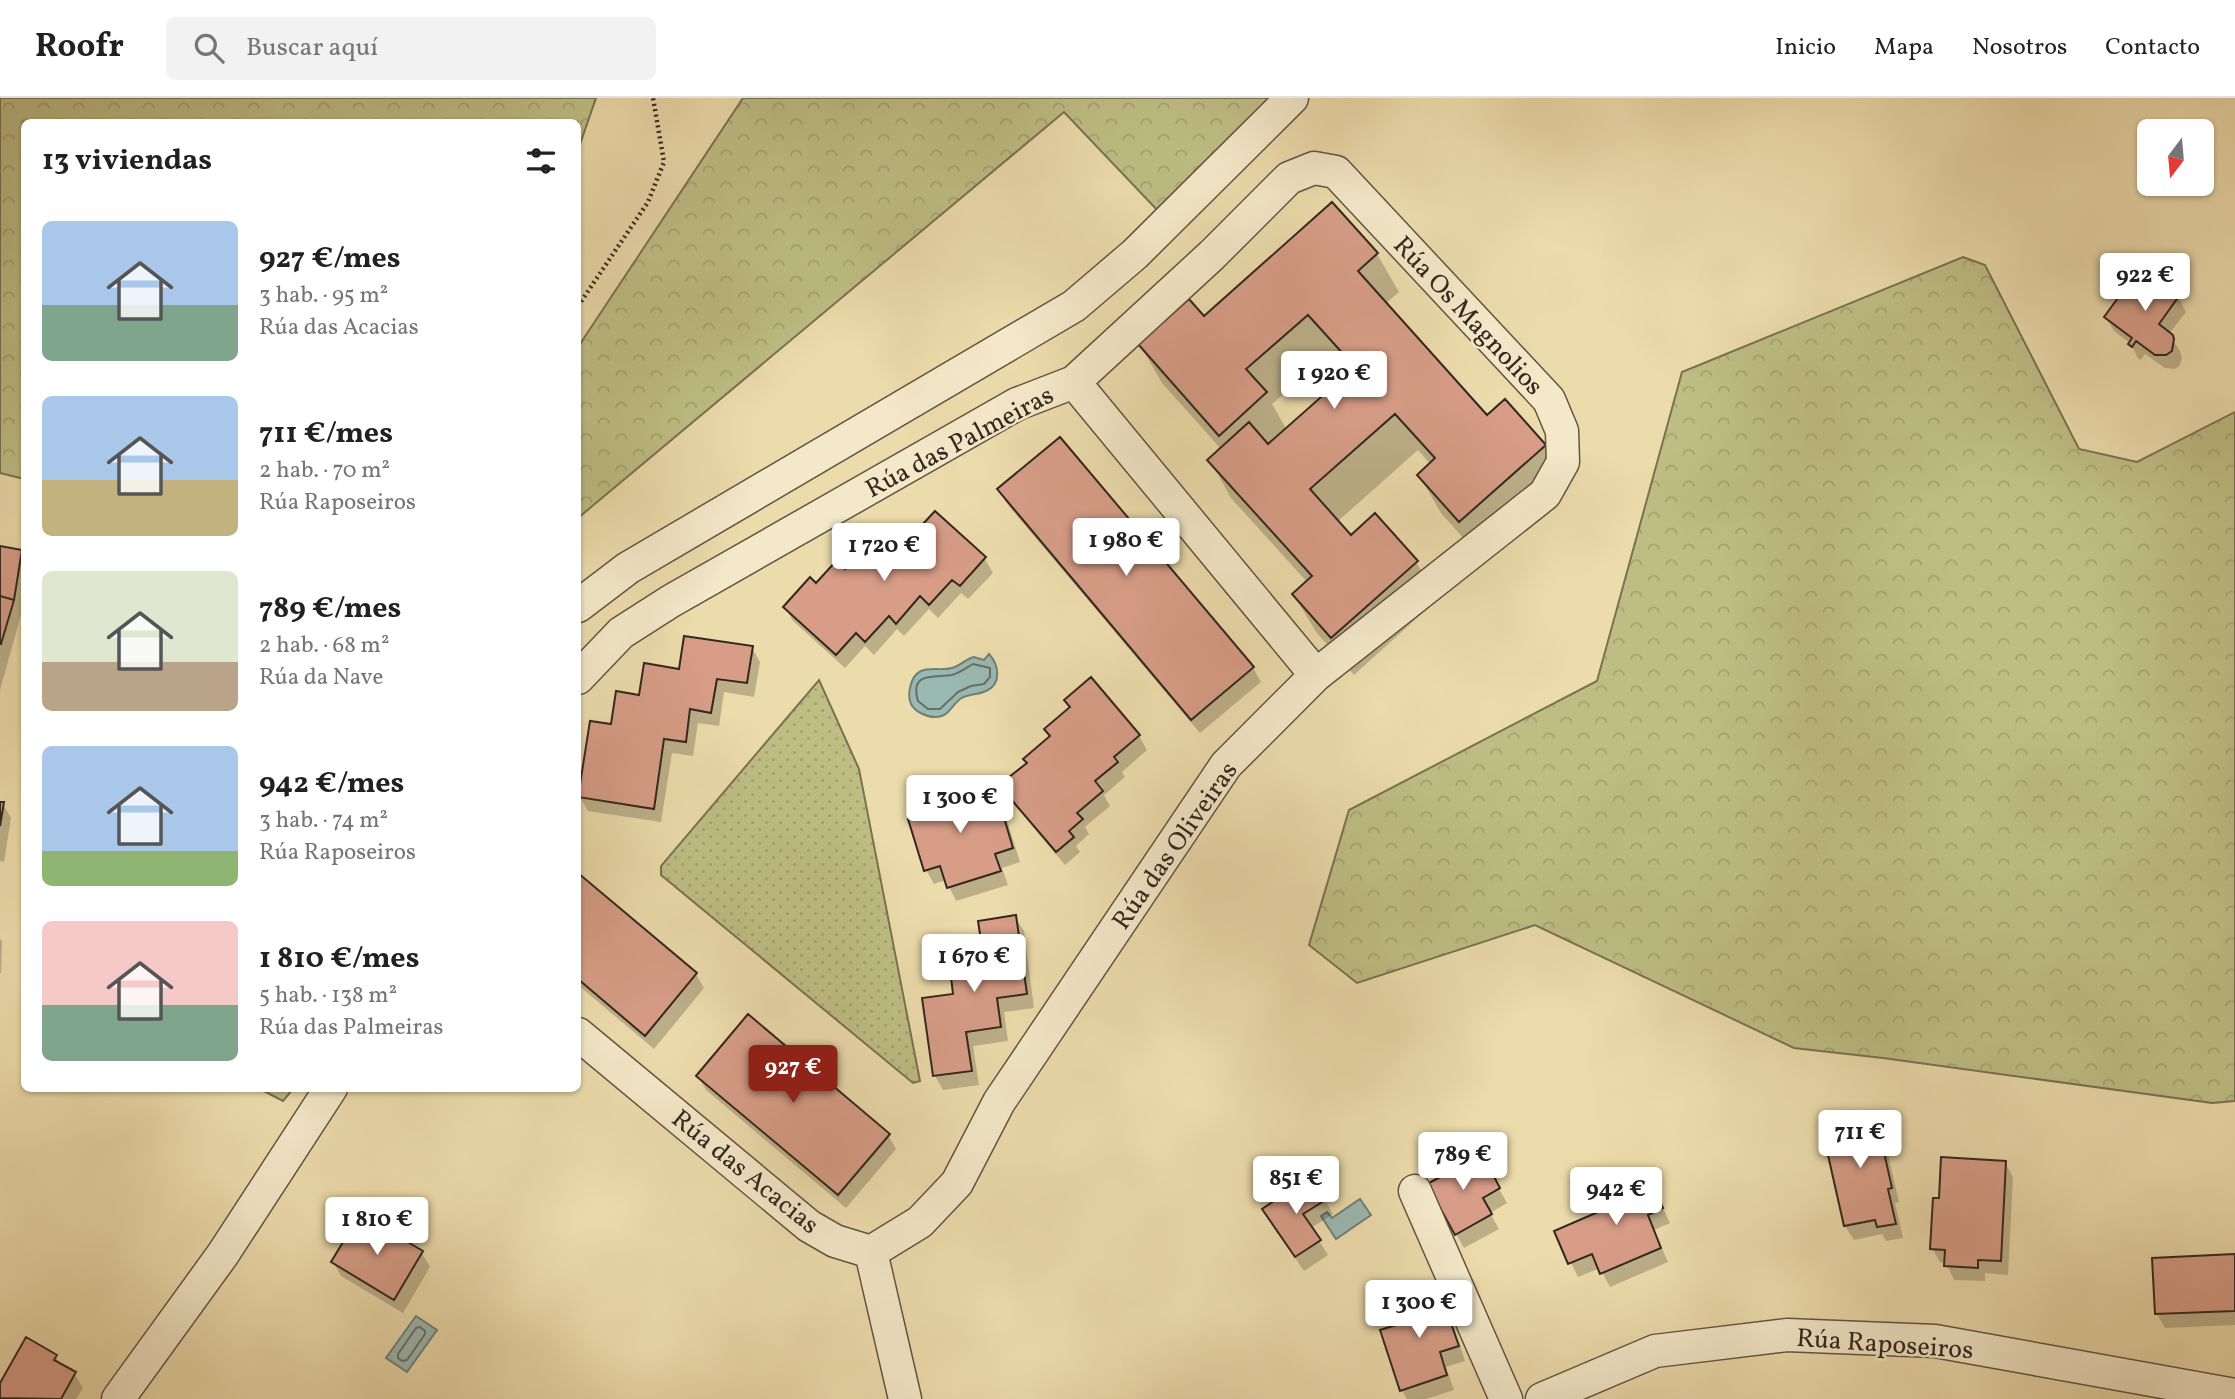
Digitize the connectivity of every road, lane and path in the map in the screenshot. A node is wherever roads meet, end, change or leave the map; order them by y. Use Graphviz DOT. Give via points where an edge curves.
graph roads {
  1 [pos="653,98"];
  2 [pos="1292,98"];
  3 [pos="1314,168"];
  4 [pos="581,302"];
  5 [pos="1073,383"];
  6 [pos="1545,494"];
  7 [pos="581,604"];
  8 [pos="581,675"];
  9 [pos="1316,675"];
  10 [pos="581,1036"];
  11 [pos="328,1092"];
  12 [pos="1415,1191"];
  13 [pos="871,1252"];
  14 [pos="2235,1395"];
  15 [pos="118,1399"];
  16 [pos="905,1399"];
  17 [pos="1506,1399"];
  18 [pos="1542,1399"];
  1 -- 4 [label="path" via="664,162 648,202"];
  2 -- 7 [label="street, Rúa das Palmeiras" via="1135,254 1074,306 628,568"];
  3 -- 5 [label="street, Rúa das Palmeiras" via="1289,178"];
  3 -- 6 [label="street, Rúa Os Magnolios" via="1336,172 1549,400 1562,431 1563,462"];
  5 -- 8 [label="street, Rúa das Palmeiras" via="1017,404 671,601 621,633"];
  5 -- 9 [label="street"];
  6 -- 9 [label="street, Rúa das Oliveiras"];
  9 -- 13 [label="street, Rúa das Oliveiras" via="1226,765 999,1102 957,1184 920,1222"];
  10 -- 13 [label="street, Rúa das Acacias" via="809,1226 835,1241"];
  11 -- 15 [label="street" via="223,1254"];
  12 -- 17 [label="street"];
  13 -- 16 [label="street"];
  14 -- 18 [label="street, Rúa Raposeiros" via="1935,1341 1787,1335 1655,1351"];
}
